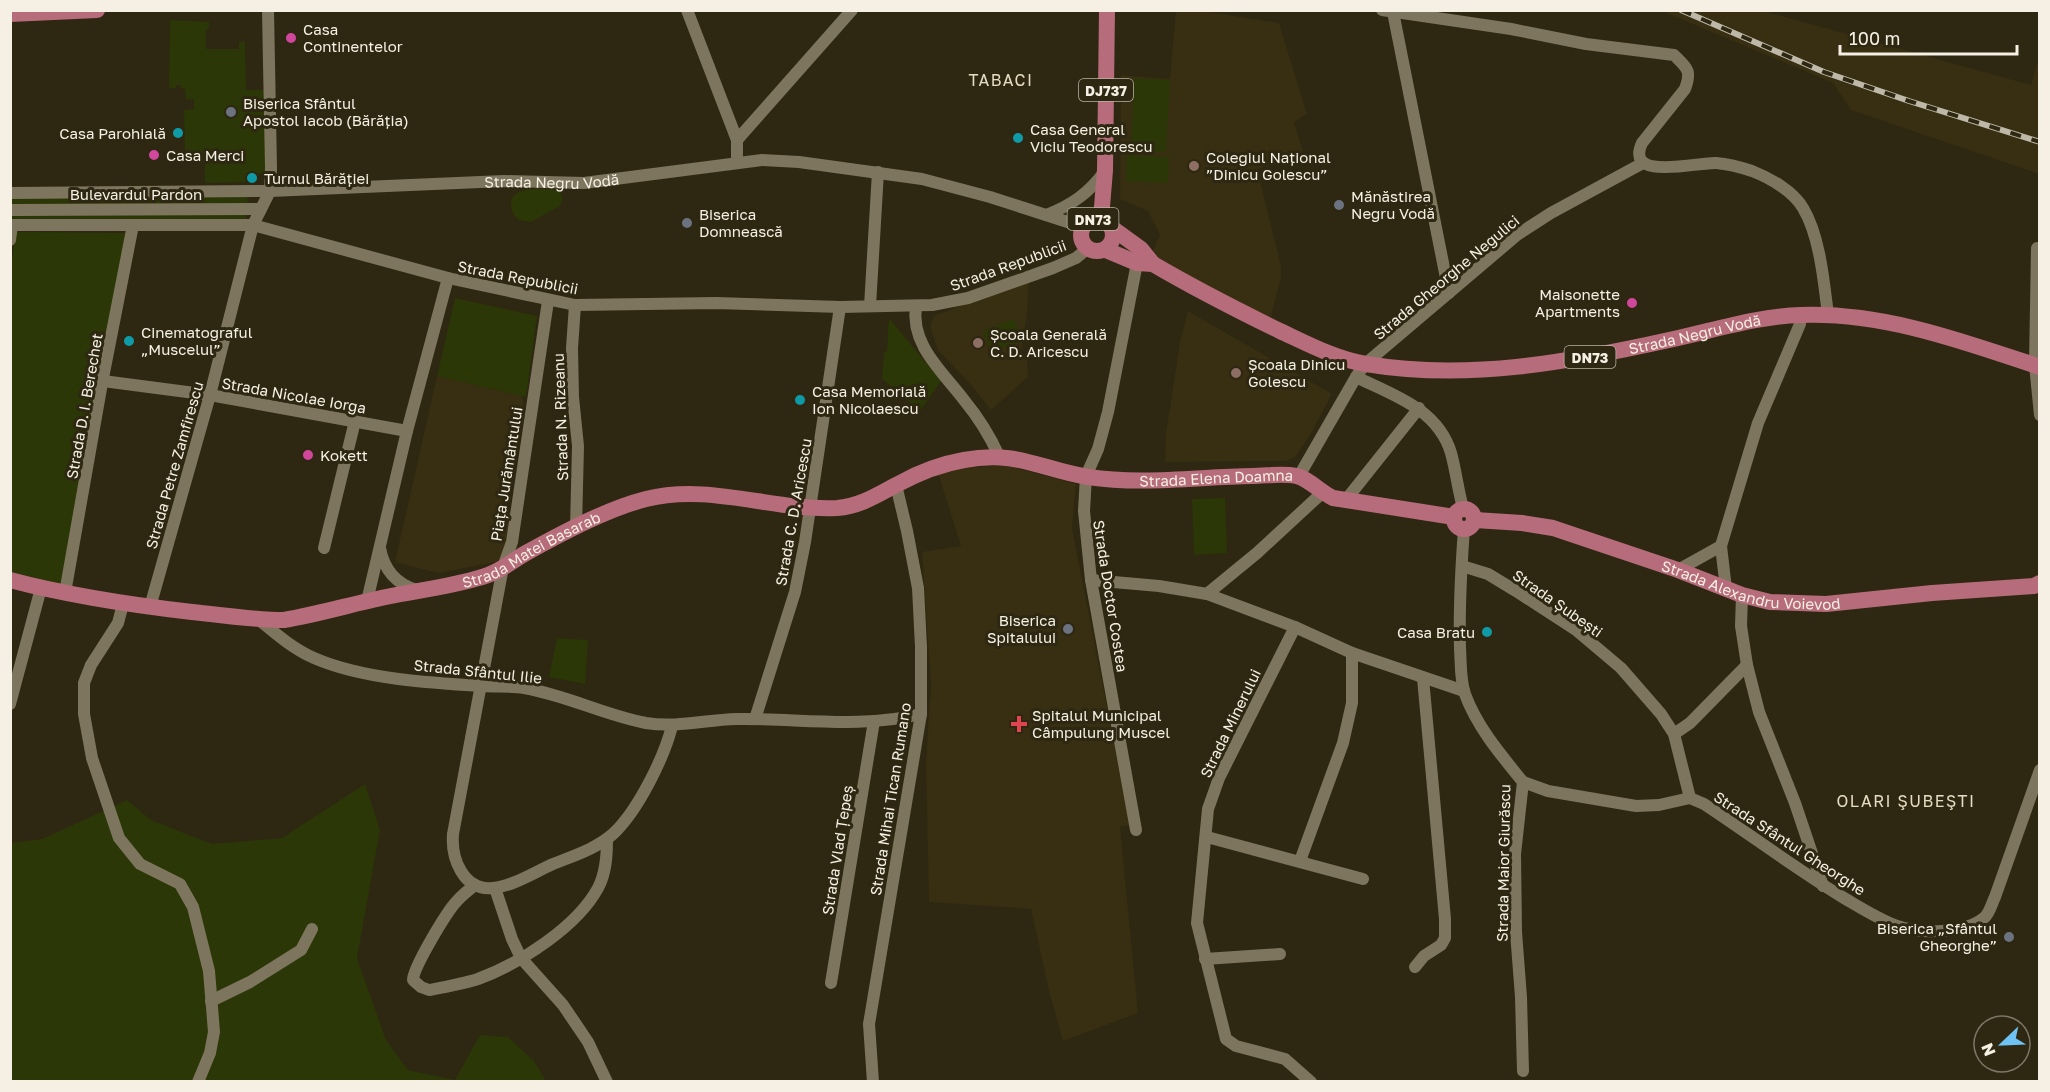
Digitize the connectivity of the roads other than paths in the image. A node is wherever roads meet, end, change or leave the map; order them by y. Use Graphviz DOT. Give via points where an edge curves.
graph roads {
  1 [pos="97,10"];
  2 [pos="268,10"];
  3 [pos="687,10"];
  4 [pos="852,10"];
  5 [pos="1107,10"];
  6 [pos="1388,11"];
  7 [pos="10,14"];
  8 [pos="737,140"];
  9 [pos="1641,160"];
  10 [pos="736,162"];
  11 [pos="1105,170"];
  12 [pos="878,172"];
  13 [pos="270,191"];
  14 [pos="10,193"];
  15 [pos="261,209"];
  16 [pos="10,210"];
  17 [pos="1046,215"];
  18 [pos="1106,224"];
  19 [pos="11,225"];
  20 [pos="133,225"];
  21 [pos="252,225"];
  22 [pos="1083,226"];
  23 [pos="10,240"];
  24 [pos="2037,248"];
  25 [pos="1087,249"];
  26 [pos="1106,250"];
  27 [pos="1145,263"];
  28 [pos="448,278"];
  29 [pos="1449,293"];
  30 [pos="548,300"];
  31 [pos="575,304"];
  32 [pos="870,306"];
  33 [pos="916,306"];
  34 [pos="840,307"];
  35 [pos="1800,315"];
  36 [pos="1828,315"];
  37 [pos="2037,366"];
  38 [pos="1360,371"];
  39 [pos="103,381"];
  40 [pos="210,395"];
  41 [pos="1419,408"];
  42 [pos="2040,415"];
  43 [pos="355,421"];
  44 [pos="407,431"];
  45 [pos="999,456"];
  46 [pos="1041,464"];
  47 [pos="1086,476"];
  48 [pos="1299,476"];
  49 [pos="896,485"];
  50 [pos="1322,493"];
  51 [pos="1346,501"];
  52 [pos="812,508"];
  53 [pos="1464,519"];
  54 [pos="576,528"];
  55 [pos="380,543"];
  56 [pos="1721,546"];
  57 [pos="324,548"];
  58 [pos="1462,566"];
  59 [pos="503,567"];
  60 [pos="1678,570"];
  61 [pos="10,580"];
  62 [pos="1090,580"];
  63 [pos="2038,585"];
  64 [pos="41,588"];
  65 [pos="1726,589"];
  66 [pos="418,590"];
  67 [pos="65,593"];
  68 [pos="1208,594"];
  69 [pos="1742,595"];
  70 [pos="367,601"];
  71 [pos="123,604"];
  72 [pos="150,607"];
  73 [pos="258,619"];
  74 [pos="1294,627"];
  75 [pos="1352,653"];
  76 [pos="1747,664"];
  77 [pos="1423,678"];
  78 [pos="481,686"];
  79 [pos="1464,691"];
  80 [pos="10,704"];
  81 [pos="921,714"];
  82 [pos="755,719"];
  83 [pos="874,721"];
  84 [pos="672,726"];
  85 [pos="1674,734"];
  86 [pos="2040,770"];
  87 [pos="1523,782"];
  88 [pos="1690,798"];
  89 [pos="1136,830"];
  90 [pos="1207,837"];
  91 [pos="607,839"];
  92 [pos="1300,861"];
  93 [pos="1363,879"];
  94 [pos="475,885"];
  95 [pos="1823,886"];
  96 [pos="495,888"];
  97 [pos="312,929"];
  98 [pos="1280,954"];
  99 [pos="521,958"];
  100 [pos="1205,958"];
  101 [pos="1415,967"];
  102 [pos="831,983"];
  103 [pos="211,1002"];
  104 [pos="1523,1071"];
  105 [pos="198,1082"];
  106 [pos="607,1082"];
  107 [pos="873,1082"];
  108 [pos="1311,1082"];
  1 -- 7 [label="main road"];
  2 -- 13 [label="street"];
  3 -- 8 [label="street"];
  4 -- 8 [label="street"];
  5 -- 11 [label="main road, DJ737"];
  6 -- 9 [label="street" via="1674,55 1688,69 1689,80 1642,143"];
  6 -- 29 [label="street"];
  8 -- 10 [label="street"];
  9 -- 29 [label="street, Strada Gheorghe Negulici" via="1518,235"];
  9 -- 36 [label="street" via="1667,168 1732,165 1753,171 1796,198 1812,232"];
  10 -- 12 [label="street, Strada Negru Vodă / DN73" via="799,162"];
  10 -- 13 [label="street, Strada Negru Vodă / DN73" via="584,183 504,181"];
  11 -- 17 [label="street" via="1080,199"];
  11 -- 18 [label="main road"];
  12 -- 17 [label="street, Strada Negru Vodă / DN73" via="955,187"];
  12 -- 32 [label="street"];
  13 -- 14 [label="street, Strada Negru Vodă / DN73"];
  13 -- 15 [label="street, Strada Petre Zamfirescu"];
  15 -- 16 [label="street, Bulevardul Pardon"];
  15 -- 21 [label="street, Strada Petre Zamfirescu"];
  17 -- 22 [label="street, Strada Negru Vodă / DN73"];
  18 -- 22 [label="main road, DN73" via="1089,221"];
  18 -- 26 [label="main road, DN73" via="1114,238"];
  18 -- 27 [label="main road, Strada Negru Vodă / DN73" via="1141,249"];
  19 -- 20 [label="street, Strada Republicii / DN73"];
  19 -- 23 [label="street"];
  20 -- 21 [label="street, Strada Republicii / DN73"];
  20 -- 39 [label="street, Strada D. I. Berechet"];
  21 -- 28 [label="street, Strada Republicii / DN73"];
  21 -- 40 [label="street, Strada Petre Zamfirescu"];
  22 -- 25 [label="main road, DN73" via="1081,236"];
  24 -- 37 [label="street"];
  25 -- 26 [label="main road, DN73"];
  25 -- 33 [label="street, Strada Republicii / DN73" via="1062,265 968,298"];
  26 -- 27 [label="main road, Strada Negru Vodă / DN73"];
  27 -- 38 [label="main road, Strada Negru Vodă / DN73"];
  27 -- 47 [label="street, Strada Doctor Costea" via="1098,449"];
  28 -- 30 [label="street, Strada Republicii / DN73"];
  28 -- 44 [label="street"];
  29 -- 38 [label="street, Strada Gheorghe Negulici"];
  30 -- 31 [label="street, Strada Republicii / DN73"];
  30 -- 59 [label="street, Piața Jurământului" via="522,487"];
  31 -- 34 [label="street, Strada Republicii / DN73"];
  31 -- 54 [label="street, Strada N. Rizeanu" via="572,348 578,446"];
  32 -- 33 [label="street, Strada Republicii / DN73"];
  32 -- 34 [label="street, Strada Republicii / DN73"];
  33 -- 45 [label="street" via="915,325 921,344 966,401"];
  34 -- 52 [label="street, Strada C. D. Aricescu"];
  35 -- 36 [label="main road, Strada Negru Vodă / DN73"];
  35 -- 38 [label="main road, Strada Negru Vodă / DN73" via="1540,366"];
  35 -- 56 [label="street" via="1800,324 1758,423"];
  36 -- 37 [label="main road, Strada Negru Vodă / DN73" via="1914,328"];
  37 -- 42 [label="street"];
  38 -- 41 [label="street, Strada Maior Giurăscu"];
  38 -- 48 [label="street, Strada Elena Doamna"];
  39 -- 40 [label="street, Strada Nicolae Iorga"];
  39 -- 67 [label="street, Strada D. I. Berechet"];
  40 -- 43 [label="street, Strada Nicolae Iorga"];
  40 -- 72 [label="street, Strada Petre Zamfirescu"];
  41 -- 51 [label="street"];
  41 -- 53 [label="street, Strada Maior Giurăscu" via="1441,431 1450,452"];
  43 -- 44 [label="street, Strada Nicolae Iorga"];
  43 -- 57 [label="street"];
  44 -- 55 [label="street"];
  45 -- 46 [label="main road, Strada Matei Basarab"];
  45 -- 49 [label="main road, Strada Matei Basarab" via="945,464"];
  46 -- 47 [label="main road, Strada Elena Doamna"];
  47 -- 48 [label="main road, Strada Elena Doamna" via="1140,481"];
  47 -- 62 [label="street, Strada Doctor Costea" via="1084,511"];
  48 -- 50 [label="main road, Strada Alexandru Voievod"];
  49 -- 52 [label="main road, Strada Matei Basarab" via="855,506"];
  49 -- 81 [label="street, Strada Mihai Tican Rumano" via="918,588"];
  50 -- 51 [label="main road, Strada Alexandru Voievod"];
  50 -- 68 [label="street"];
  51 -- 53 [label="main road, Strada Alexandru Voievod"];
  52 -- 54 [label="main road, Strada Matei Basarab" via="698,494 669,495 620,507"];
  52 -- 82 [label="street, Strada C. D. Aricescu" via="795,592"];
  53 -- 58 [label="street, Strada Maior Giurăscu"];
  53 -- 60 [label="main road, Strada Alexandru Voievod" via="1553,528"];
  54 -- 59 [label="main road, Strada Matei Basarab"];
  55 -- 66 [label="street" via="382,561 391,575"];
  55 -- 70 [label="street"];
  56 -- 60 [label="street"];
  56 -- 65 [label="street"];
  58 -- 79 [label="street, Strada Maior Giurăscu" via="1459,619"];
  58 -- 85 [label="street, Strada Șubești" via="1488,574 1576,630 1621,668"];
  59 -- 66 [label="main road, Strada Matei Basarab" via="488,575"];
  59 -- 78 [label="street, Piața Jurământului"];
  60 -- 65 [label="main road, Strada Alexandru Voievod"];
  61 -- 64 [label="main road, Strada Matei Basarab"];
  62 -- 68 [label="street"];
  62 -- 89 [label="street, Strada Doctor Costea"];
  63 -- 69 [label="main road, Strada Alexandru Voievod" via="1826,604 1770,602"];
  64 -- 67 [label="main road, Strada Matei Basarab"];
  64 -- 80 [label="street"];
  65 -- 69 [label="main road, Strada Alexandru Voievod"];
  66 -- 70 [label="main road, Strada Matei Basarab"];
  67 -- 71 [label="main road, Strada Matei Basarab"];
  68 -- 74 [label="street"];
  69 -- 76 [label="street" via="1741,626"];
  70 -- 73 [label="main road, Strada Matei Basarab" via="285,620"];
  71 -- 72 [label="main road, Strada Matei Basarab"];
  71 -- 103 [label="street" via="118,623 84,683 84,714 92,758 123,845 140,864 180,884 188,895 209,971"];
  72 -- 73 [label="main road, Strada Matei Basarab"];
  73 -- 78 [label="street, Strada Sfântul Ilie" via="291,645 338,667"];
  74 -- 75 [label="street"];
  74 -- 90 [label="street, Strada Minerului" via="1219,778 1208,809"];
  75 -- 77 [label="street"];
  75 -- 92 [label="street" via="1352,703 1343,743"];
  76 -- 85 [label="street" via="1690,723"];
  76 -- 95 [label="street" via="1759,712"];
  77 -- 79 [label="street"];
  77 -- 101 [label="street" via="1445,938"];
  78 -- 84 [label="street, Strada Sfântul Ilie" via="557,695 624,718"];
  78 -- 94 [label="street, Piața Jurământului" via="452,849 459,870"];
  79 -- 87 [label="street, Strada Maior Giurăscu" via="1474,715"];
  81 -- 83 [label="street, Strada Sfântul Ilie"];
  81 -- 107 [label="street, Strada Mihai Tican Rumano" via="869,1024"];
  82 -- 83 [label="street, Strada Sfântul Ilie"];
  82 -- 84 [label="street, Strada Sfântul Ilie"];
  83 -- 102 [label="street, Strada Vlad Țepeș"];
  84 -- 91 [label="street" via="660,763 625,822"];
  85 -- 88 [label="street, Strada Șubești"];
  86 -- 95 [label="street, Strada Sfântul Gheorghe" via="1995,897 1986,916 1968,926 1944,931 1899,927"];
  87 -- 88 [label="street, Strada Sfântul Gheorghe" via="1548,791 1636,806"];
  87 -- 104 [label="street, Strada Maior Giurăscu" via="1515,854"];
  88 -- 95 [label="street, Strada Sfântul Gheorghe"];
  90 -- 92 [label="street"];
  90 -- 100 [label="street, Strada Minerului" via="1197,923"];
  91 -- 96 [label="street"];
  91 -- 99 [label="street" via="605,870 589,902 558,932"];
  92 -- 93 [label="street"];
  94 -- 96 [label="street"];
  94 -- 99 [label="street" via="450,910 413,980 429,990 447,987 478,979"];
  96 -- 99 [label="street"];
  97 -- 103 [label="street" via="301,950"];
  98 -- 100 [label="street"];
  99 -- 106 [label="street" via="563,1005 588,1042"];
  100 -- 108 [label="street, Strada Minerului" via="1226,1039 1236,1046 1285,1059"];
  103 -- 105 [label="street" via="214,1032"];
}
